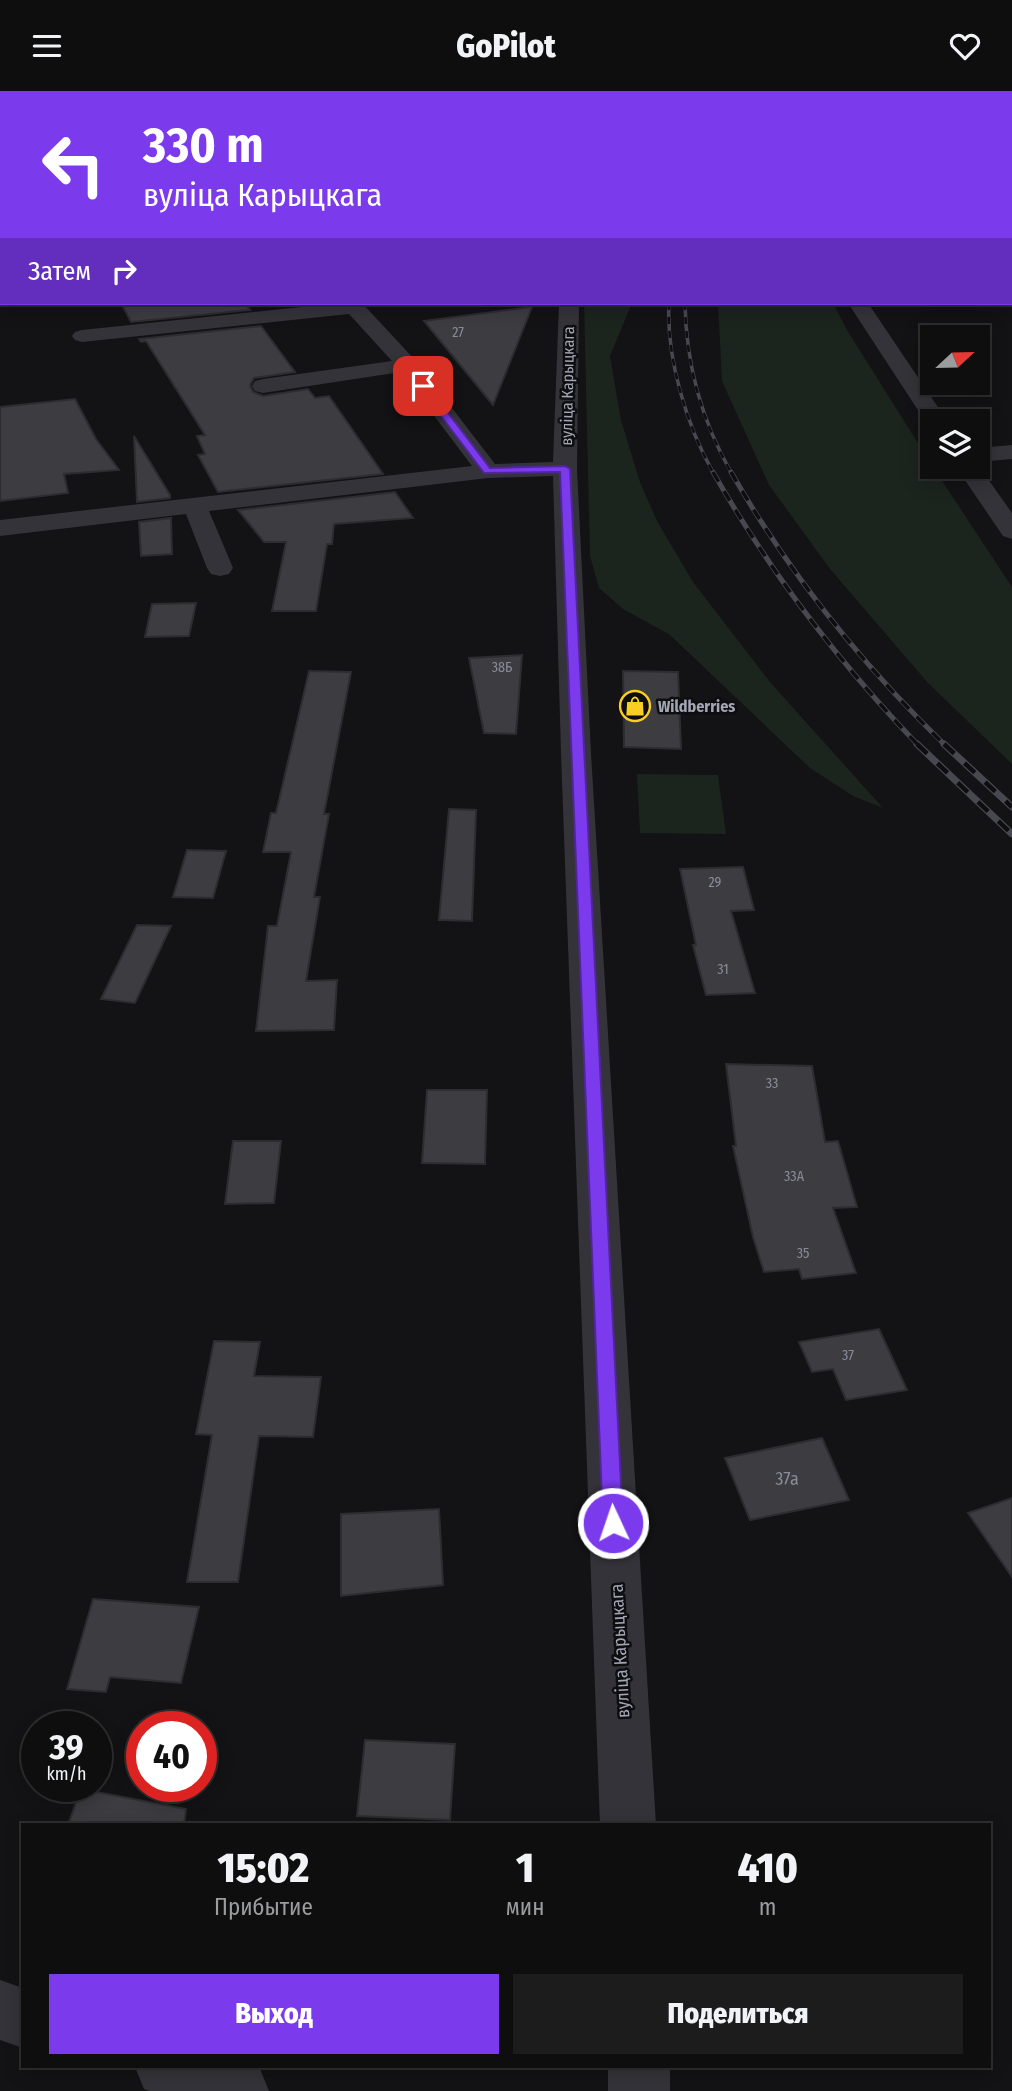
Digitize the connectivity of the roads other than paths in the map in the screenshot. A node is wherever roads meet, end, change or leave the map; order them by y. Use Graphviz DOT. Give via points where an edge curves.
graph roads {
  1 [pos="352,305"];
  2 [pos="569,305"];
  3 [pos="859,305"];
  4 [pos="82,336"];
  5 [pos="407,365"];
  6 [pos="263,386"];
  7 [pos="928,409"];
  8 [pos="1012,452"];
  9 [pos="990,454"];
  10 [pos="565,469"];
  11 [pos="488,471"];
  12 [pos="976,479"];
  13 [pos="194,504"];
  14 [pos="0,528"];
  15 [pos="1012,531"];
  16 [pos="220,568"];
  17 [pos="628,1823"];
  18 [pos="0,2010"];
  19 [pos="21,2017"];
  20 [pos="169,2068"];
  21 [pos="639,2068"];
  22 [pos="238,2091"];
  23 [pos="639,2091"];
  1 -- 4 [label="street"];
  1 -- 5 [label="street"];
  2 -- 10 [label="street, вуліца Карыцкага"];
  3 -- 7 [label="street"];
  5 -- 6 [label="street"];
  5 -- 11 [label="street"];
  8 -- 9 [label="street"];
  10 -- 11 [label="street, вуліца Карыцкага"];
  10 -- 17 [label="street, вуліца Карыцкага"];
  11 -- 13 [label="street, вуліца Карыцкага"];
  12 -- 15 [label="street"];
  13 -- 14 [label="street, вуліца Карыцкага"];
  13 -- 16 [label="street"];
  18 -- 19 [label="street"];
  20 -- 22 [label="street"];
  21 -- 23 [label="street"];
}
